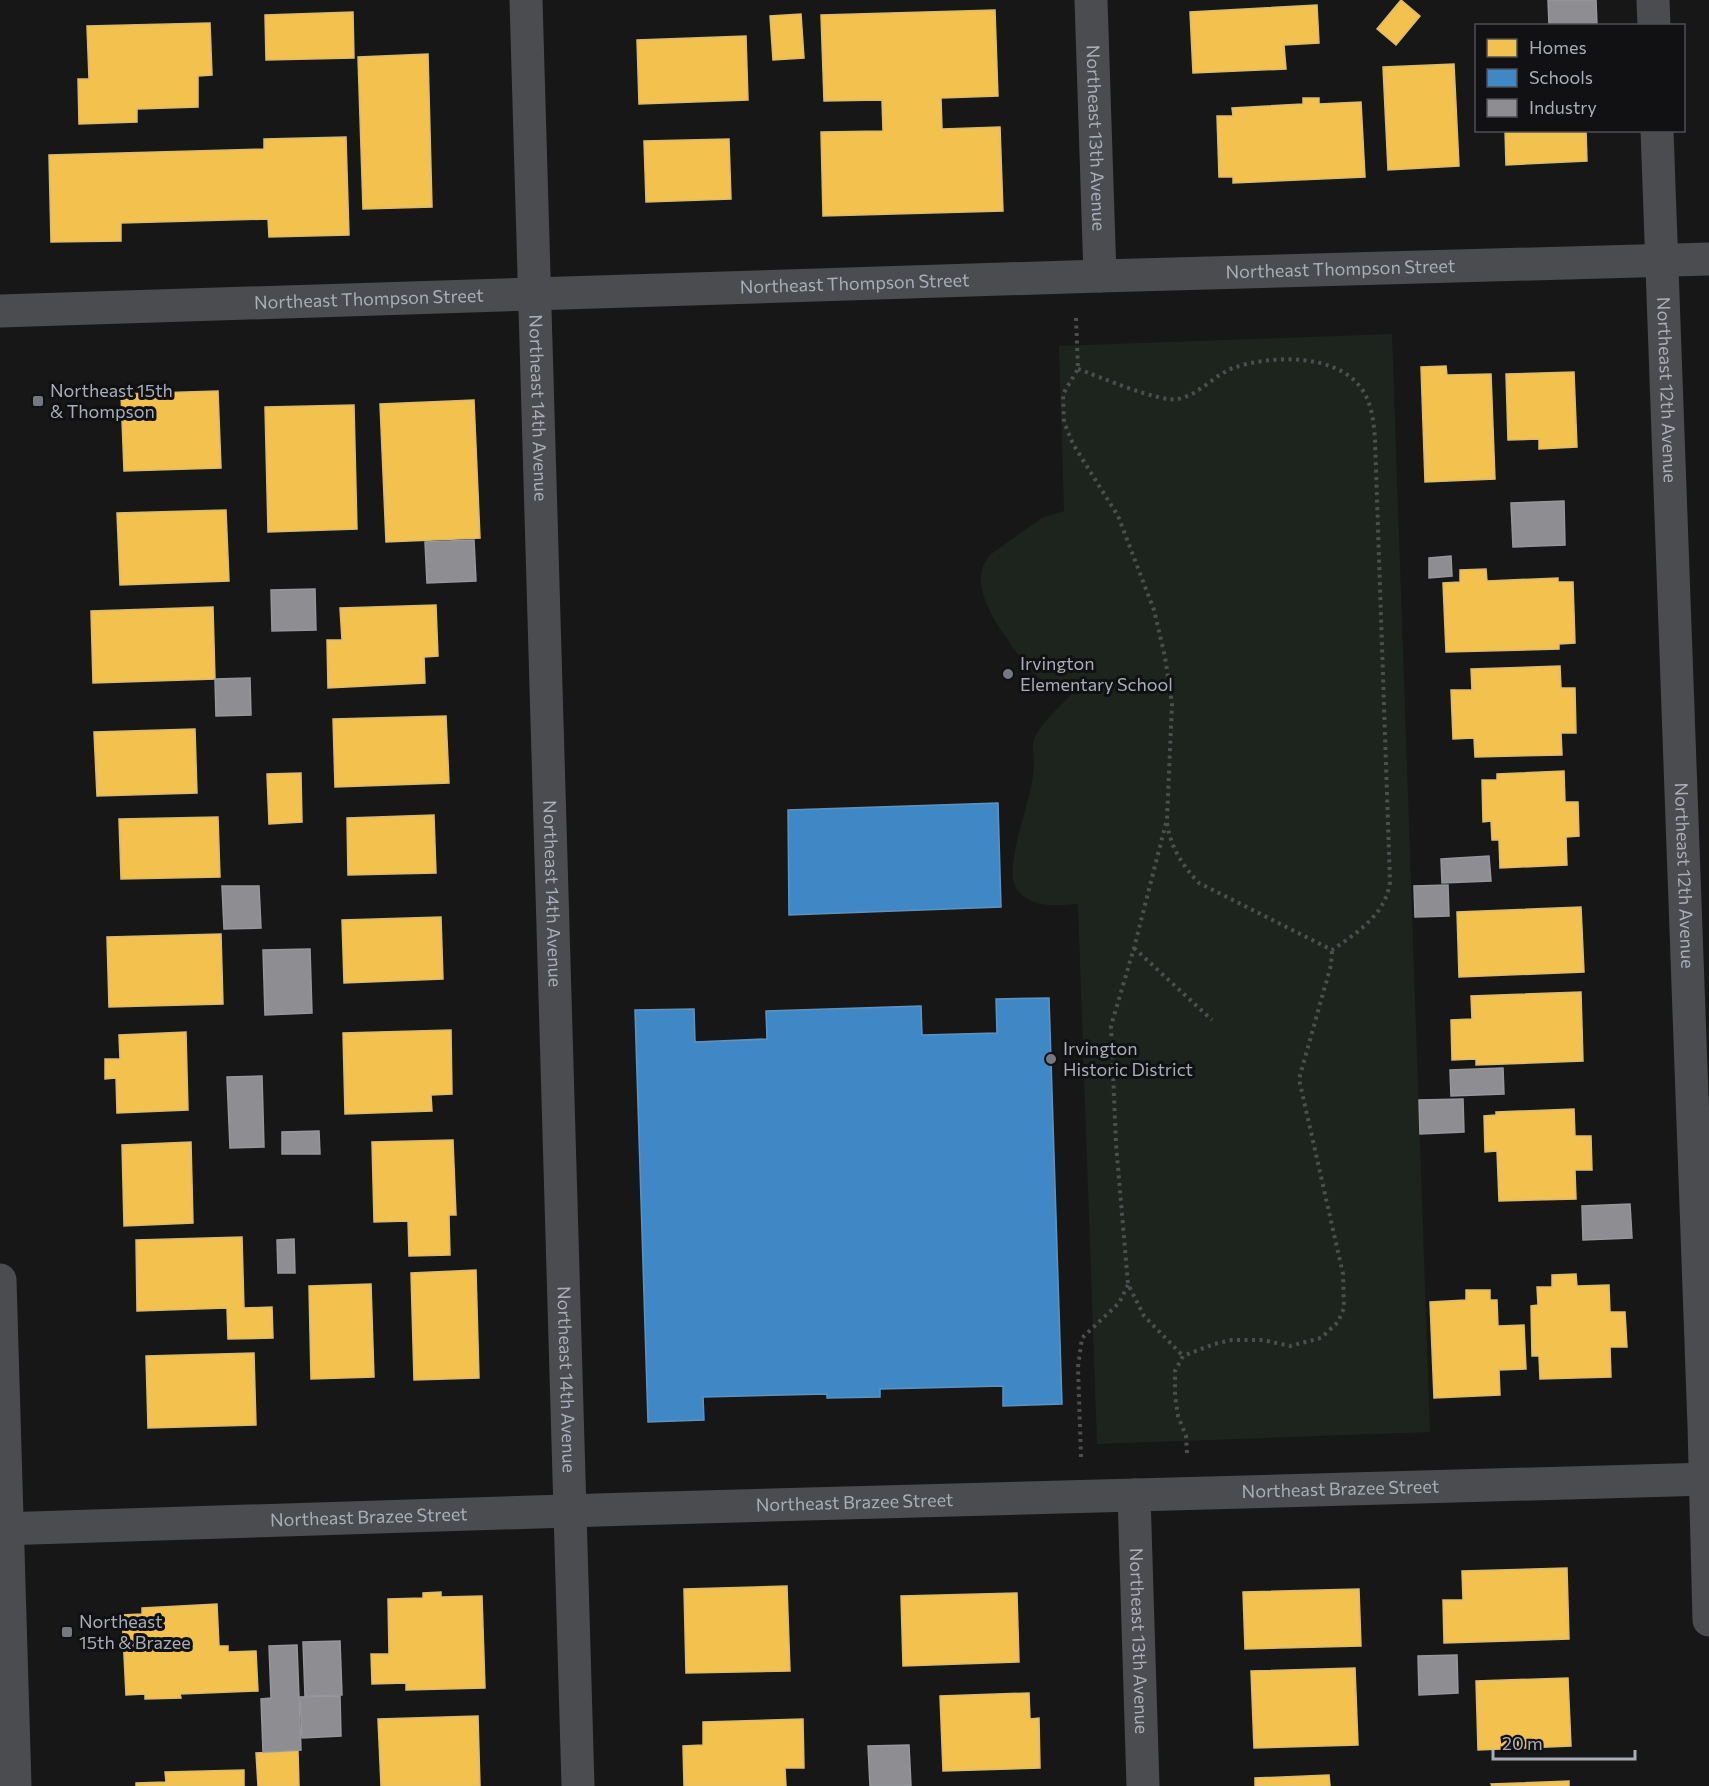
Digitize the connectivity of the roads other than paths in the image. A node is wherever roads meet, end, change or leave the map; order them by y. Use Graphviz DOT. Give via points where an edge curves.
graph roads {
  1 [pos="526,0"];
  2 [pos="1091,0"];
  3 [pos="1653,0"];
  4 [pos="1654,24"];
  5 [pos="1657,132"];
  6 [pos="1709,259"];
  7 [pos="1661,260"];
  8 [pos="1100,276"];
  9 [pos="536,294"];
  10 [pos="0,311"];
  11 [pos="0,1280"];
  12 [pos="1707,1479"];
  13 [pos="1134,1495"];
  14 [pos="569,1511"];
  15 [pos="4,1529"];
  16 [pos="1709,1620"];
  17 [pos="15,1786"];
  18 [pos="578,1786"];
  19 [pos="1143,1786"];
  1 -- 9 [label="street, Northeast 14th Avenue"];
  2 -- 8 [label="street, Northeast 13th Avenue"];
  3 -- 4 [label="street"];
  5 -- 7 [label="street, Northeast 12th Avenue"];
  6 -- 7 [label="street, Northeast Thompson Street"];
  7 -- 8 [label="street, Northeast Thompson Street"];
  7 -- 12 [label="street, Northeast 12th Avenue"];
  8 -- 9 [label="street, Northeast Thompson Street"];
  9 -- 10 [label="street, Northeast Thompson Street"];
  9 -- 14 [label="street, Northeast 14th Avenue"];
  11 -- 15 [label="street"];
  12 -- 13 [label="street, Northeast Brazee Street"];
  12 -- 16 [label="street, Northeast 12th Avenue"];
  13 -- 14 [label="street, Northeast Brazee Street"];
  13 -- 19 [label="street, Northeast 13th Avenue"];
  14 -- 15 [label="street, Northeast Brazee Street"];
  14 -- 18 [label="street, Northeast 14th Avenue"];
  15 -- 17 [label="street"];
}
